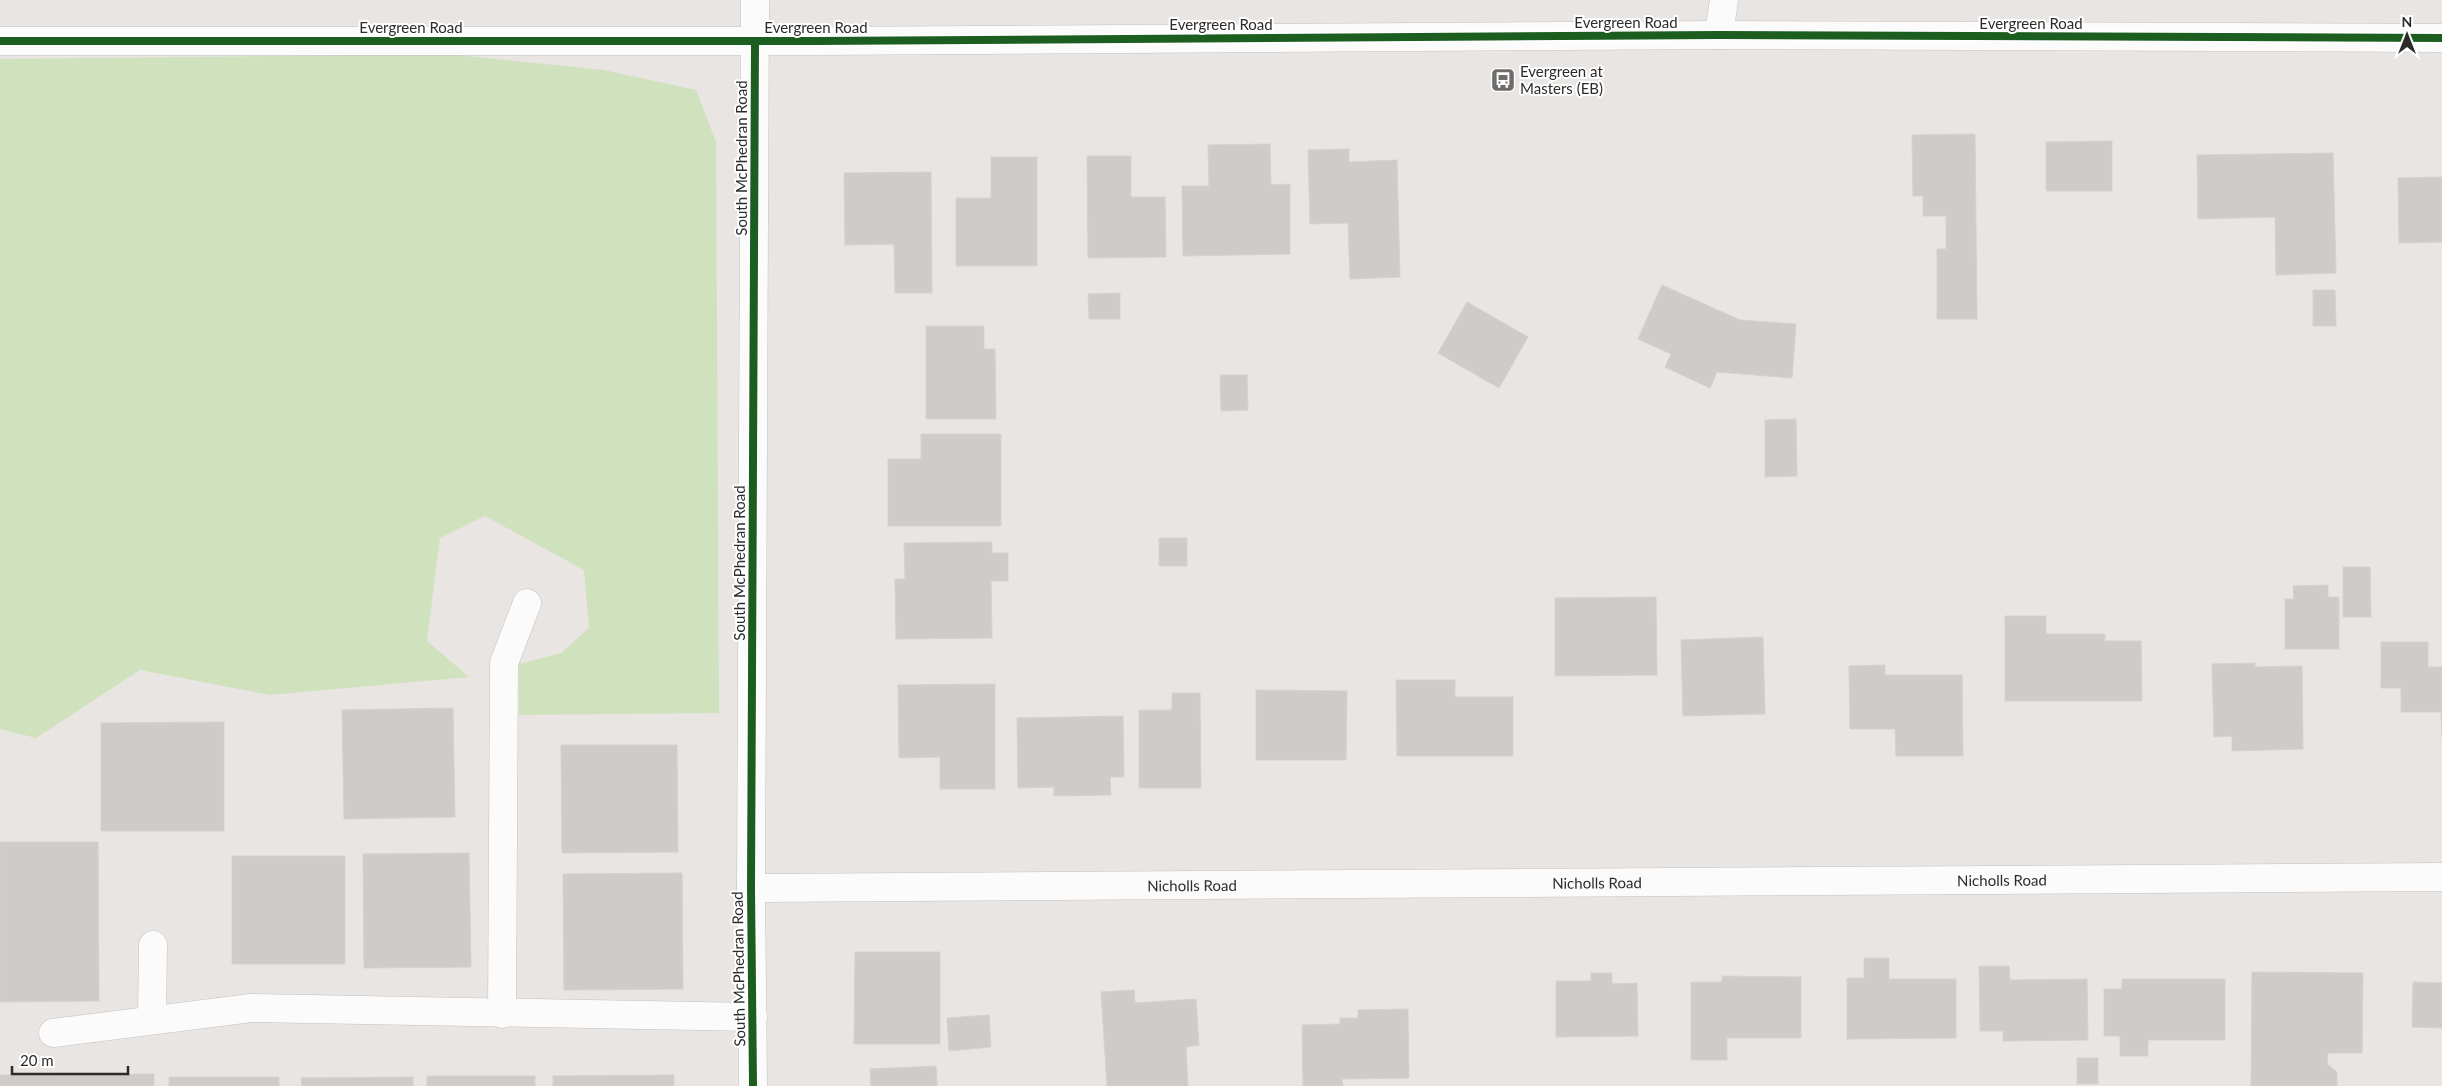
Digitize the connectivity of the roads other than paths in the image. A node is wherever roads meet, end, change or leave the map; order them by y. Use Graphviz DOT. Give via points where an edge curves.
graph roads {
  1 [pos="755,0"];
  2 [pos="1724,0"];
  3 [pos="1719,35"];
  4 [pos="2442,38"];
  5 [pos="755,41"];
  6 [pos="0,42"];
  7 [pos="528,602"];
  8 [pos="2442,877"];
  9 [pos="751,888"];
  10 [pos="153,946"];
  11 [pos="502,1014"];
  12 [pos="753,1017"];
  13 [pos="152,1020"];
  14 [pos="53,1033"];
  15 [pos="753,1086"];
  1 -- 5 [label="street, South McPhedran Road"];
  2 -- 3 [label="street"];
  3 -- 4 [label="street, Evergreen Road"];
  3 -- 5 [label="street, Evergreen Road"];
  5 -- 6 [label="street, Evergreen Road"];
  5 -- 9 [label="street, South McPhedran Road"];
  7 -- 11 [label="street" via="504,663"];
  8 -- 9 [label="street, Nicholls Road"];
  9 -- 12 [label="street, South McPhedran Road"];
  10 -- 13 [label="street"];
  11 -- 12 [label="street"];
  11 -- 13 [label="street" via="251,1008"];
  12 -- 15 [label="street, South McPhedran Road"];
  13 -- 14 [label="street"];
}
